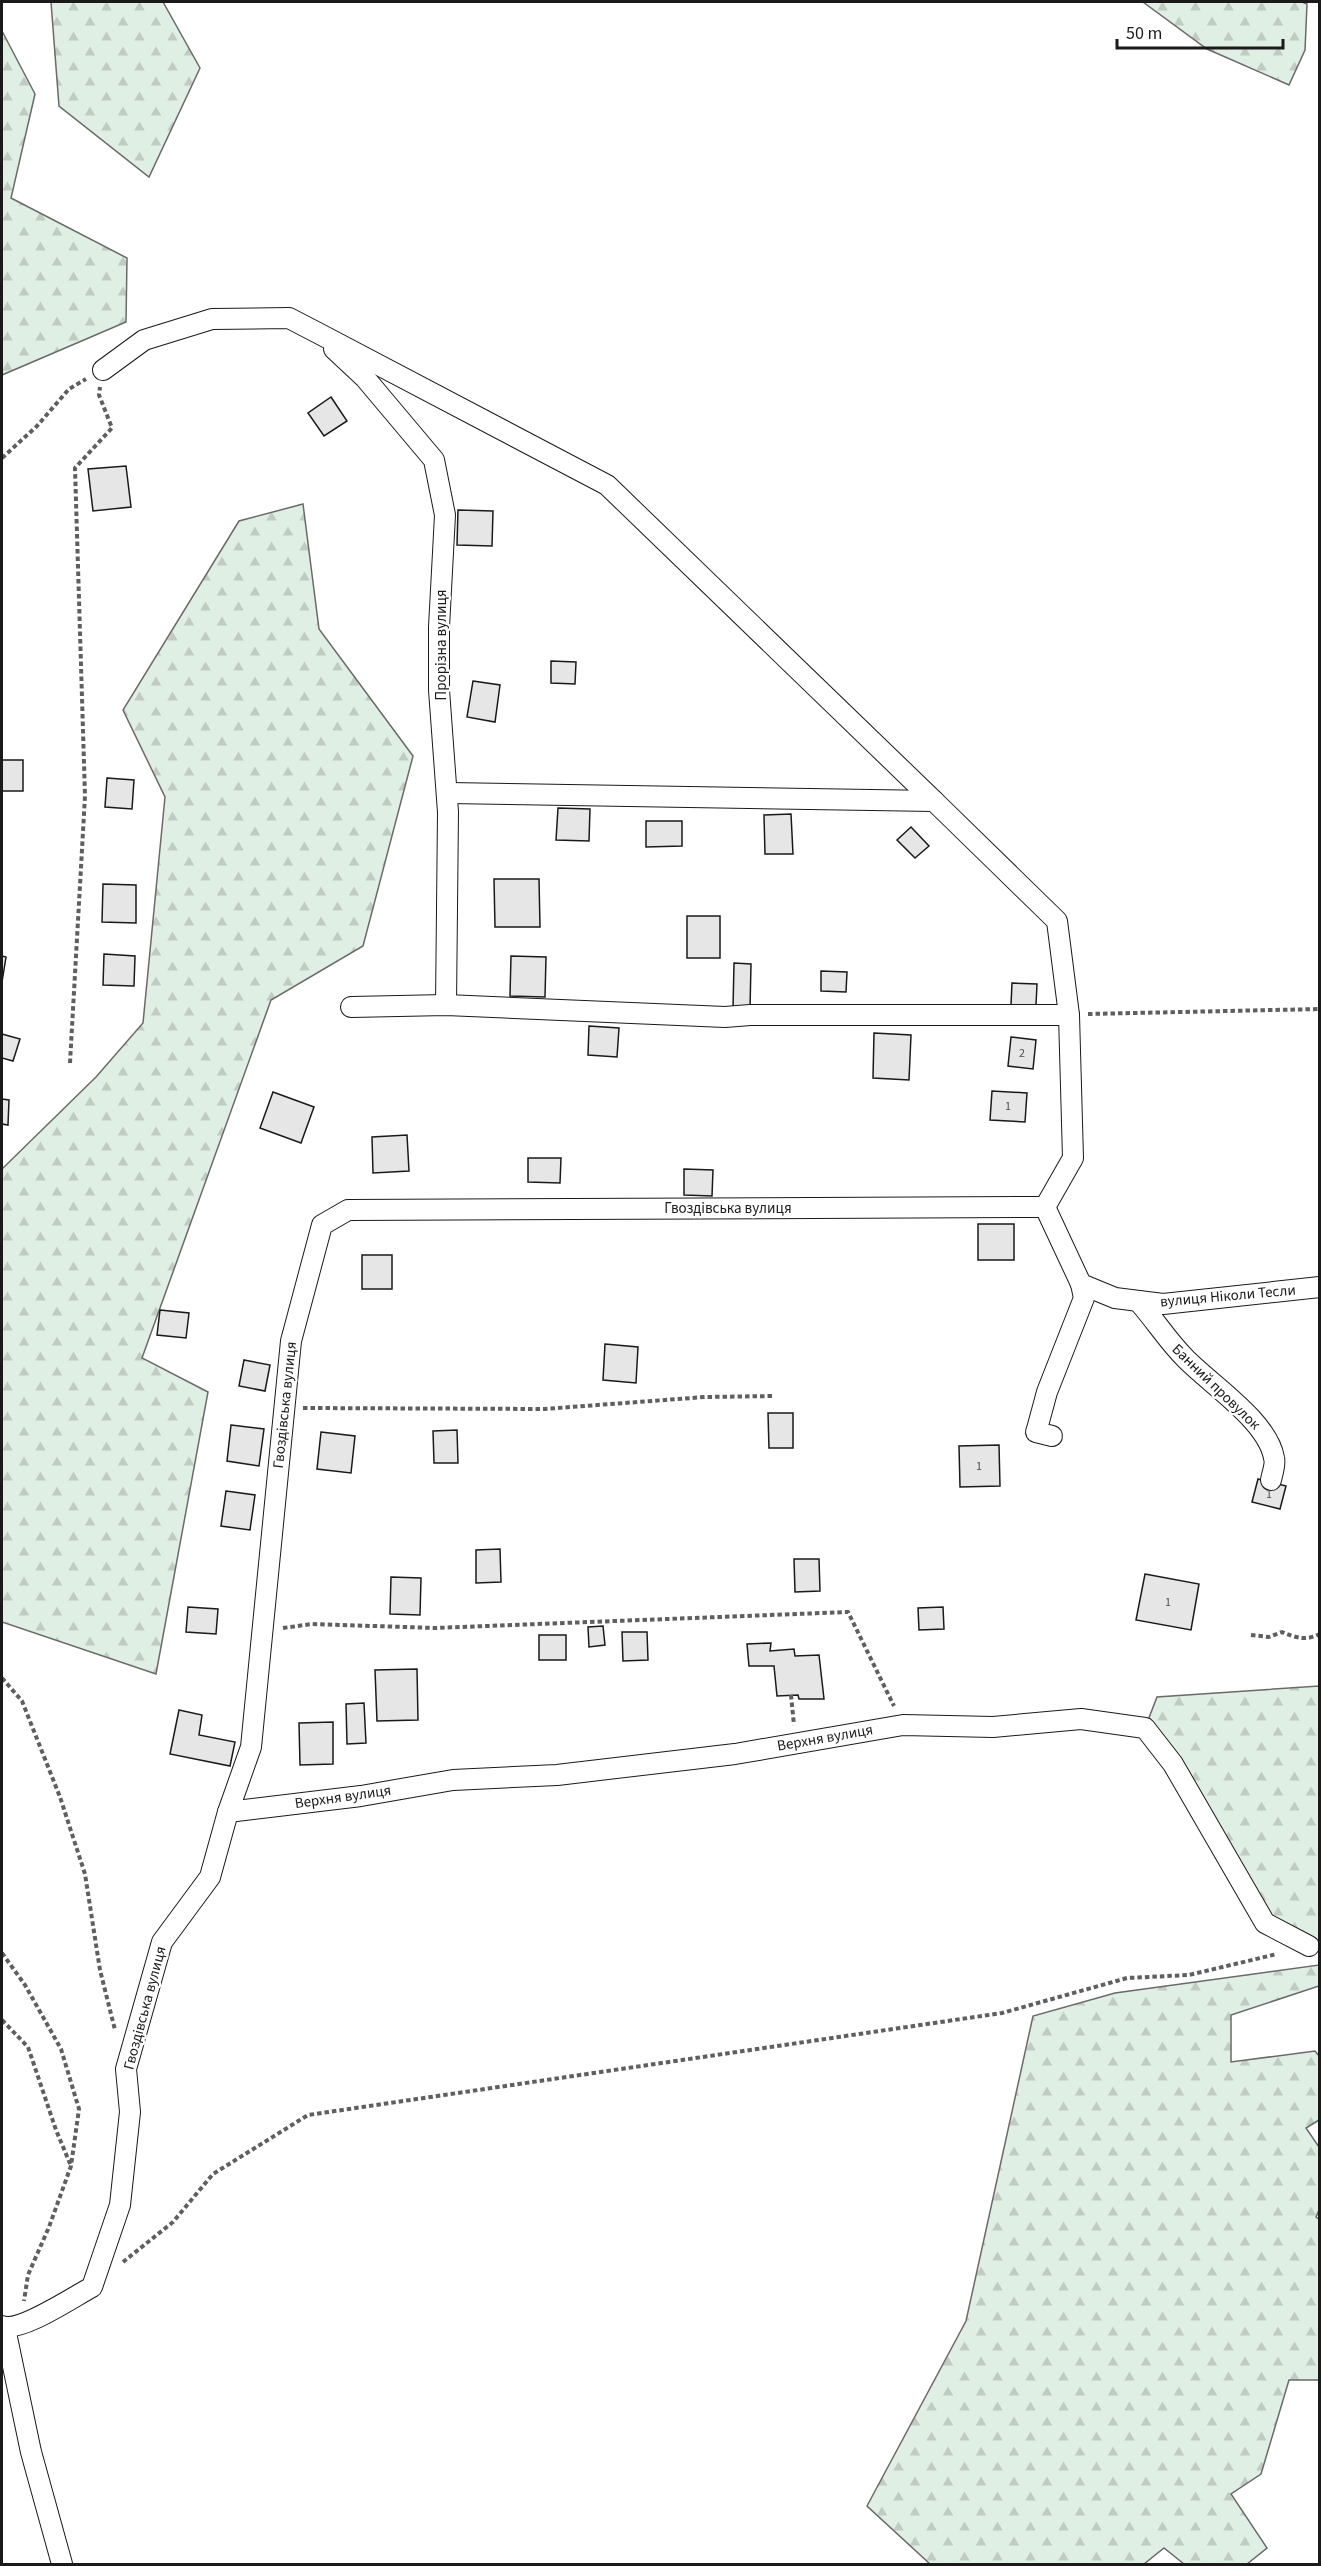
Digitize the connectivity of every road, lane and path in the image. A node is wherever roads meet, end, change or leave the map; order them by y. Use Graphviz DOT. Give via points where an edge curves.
graph roads {
  1 [pos="316,332"];
  2 [pos="103,370"];
  3 [pos="2,458"];
  4 [pos="447,793"];
  5 [pos="934,801"];
  6 [pos="446,1005"];
  7 [pos="351,1006"];
  8 [pos="1320,1009"];
  9 [pos="1069,1014"];
  10 [pos="70,1063"];
  11 [pos="1046,1204"];
  12 [pos="1081,1284"];
  13 [pos="1320,1287"];
  14 [pos="1138,1301"];
  15 [pos="774,1396"];
  16 [pos="284,1408"];
  17 [pos="1045,1433"];
  18 [pos="1271,1480"];
  19 [pos="262,1630"];
  20 [pos="1320,1634"];
  21 [pos="1251,1635"];
  22 [pos="2,1678"];
  23 [pos="791,1695"];
  24 [pos="903,1725"];
  25 [pos="796,1743"];
  26 [pos="228,1812"];
  27 [pos="1309,1946"];
  28 [pos="2,1953"];
  29 [pos="2,2020"];
  30 [pos="117,2037"];
  31 [pos="71,2166"];
  32 [pos="119,2265"];
  33 [pos="9,2326"];
  34 [pos="62,2565"];
  1 -- 2 [label="street" via="289,318 212,319 144,340"];
  1 -- 4 [label="street, Прорізна вулиця" via="364,378 434,460 445,515 439,690"];
  1 -- 5 [label="street" via="608,485"];
  2 -- 3 [label="path" via="69,389"];
  2 -- 10 [label="path" via="99,394 112,428 75,468 86,796"];
  4 -- 5 [label="street"];
  4 -- 6 [label="street, Прорізна вулиця"];
  5 -- 9 [label="street" via="1057,921"];
  6 -- 7 [label="street"];
  6 -- 9 [label="street" via="726,1017"];
  8 -- 9 [label="path"];
  9 -- 11 [label="street" via="1073,1158"];
  11 -- 12 [label="street"];
  11 -- 16 [label="street, Гвоздівська вулиця" via="348,1210 322,1225 291,1341"];
  12 -- 14 [label="street, вулиця Ніколи Тесли" via="1114,1298"];
  12 -- 17 [label="street" via="1084,1299 1047,1392"];
  13 -- 14 [label="street, вулиця Ніколи Тесли" via="1163,1304"];
  14 -- 18 [label="street, Банний провулок" via="1167,1340 1263,1433 1275,1458"];
  15 -- 16 [label="path" via="544,1409"];
  16 -- 19 [label="street, Гвоздівська вулиця"];
  19 -- 24 [label="path" via="312,1624 435,1628 848,1612"];
  19 -- 26 [label="street, Гвоздівська вулиця" via="251,1748"];
  20 -- 21 [label="path" via="1310,1639 1282,1632"];
  22 -- 30 [label="path" via="22,1701 63,1808 84,1874 100,1970"];
  23 -- 25 [label="path"];
  24 -- 25 [label="street, Верхня вулиця"];
  24 -- 27 [label="street, Верхня вулиця" via="993,1727 1081,1719 1144,1728 1173,1764 1265,1923"];
  25 -- 26 [label="street, Верхня вулиця" via="557,1775 453,1780"];
  26 -- 33 [label="street, Гвоздівська вулиця" via="210,1877 162,1942 126,2068 130,2112 120,2205 92,2287"];
  27 -- 32 [label="path" via="1189,1975 1127,1978 1002,2013 308,2115 213,2174 173,2222"];
  28 -- 31 [label="path" via="61,2049 79,2109"];
  29 -- 31 [label="path" via="28,2047"];
  31 -- 33 [label="path"];
  33 -- 34 [label="street" via="31,2452"];
}
